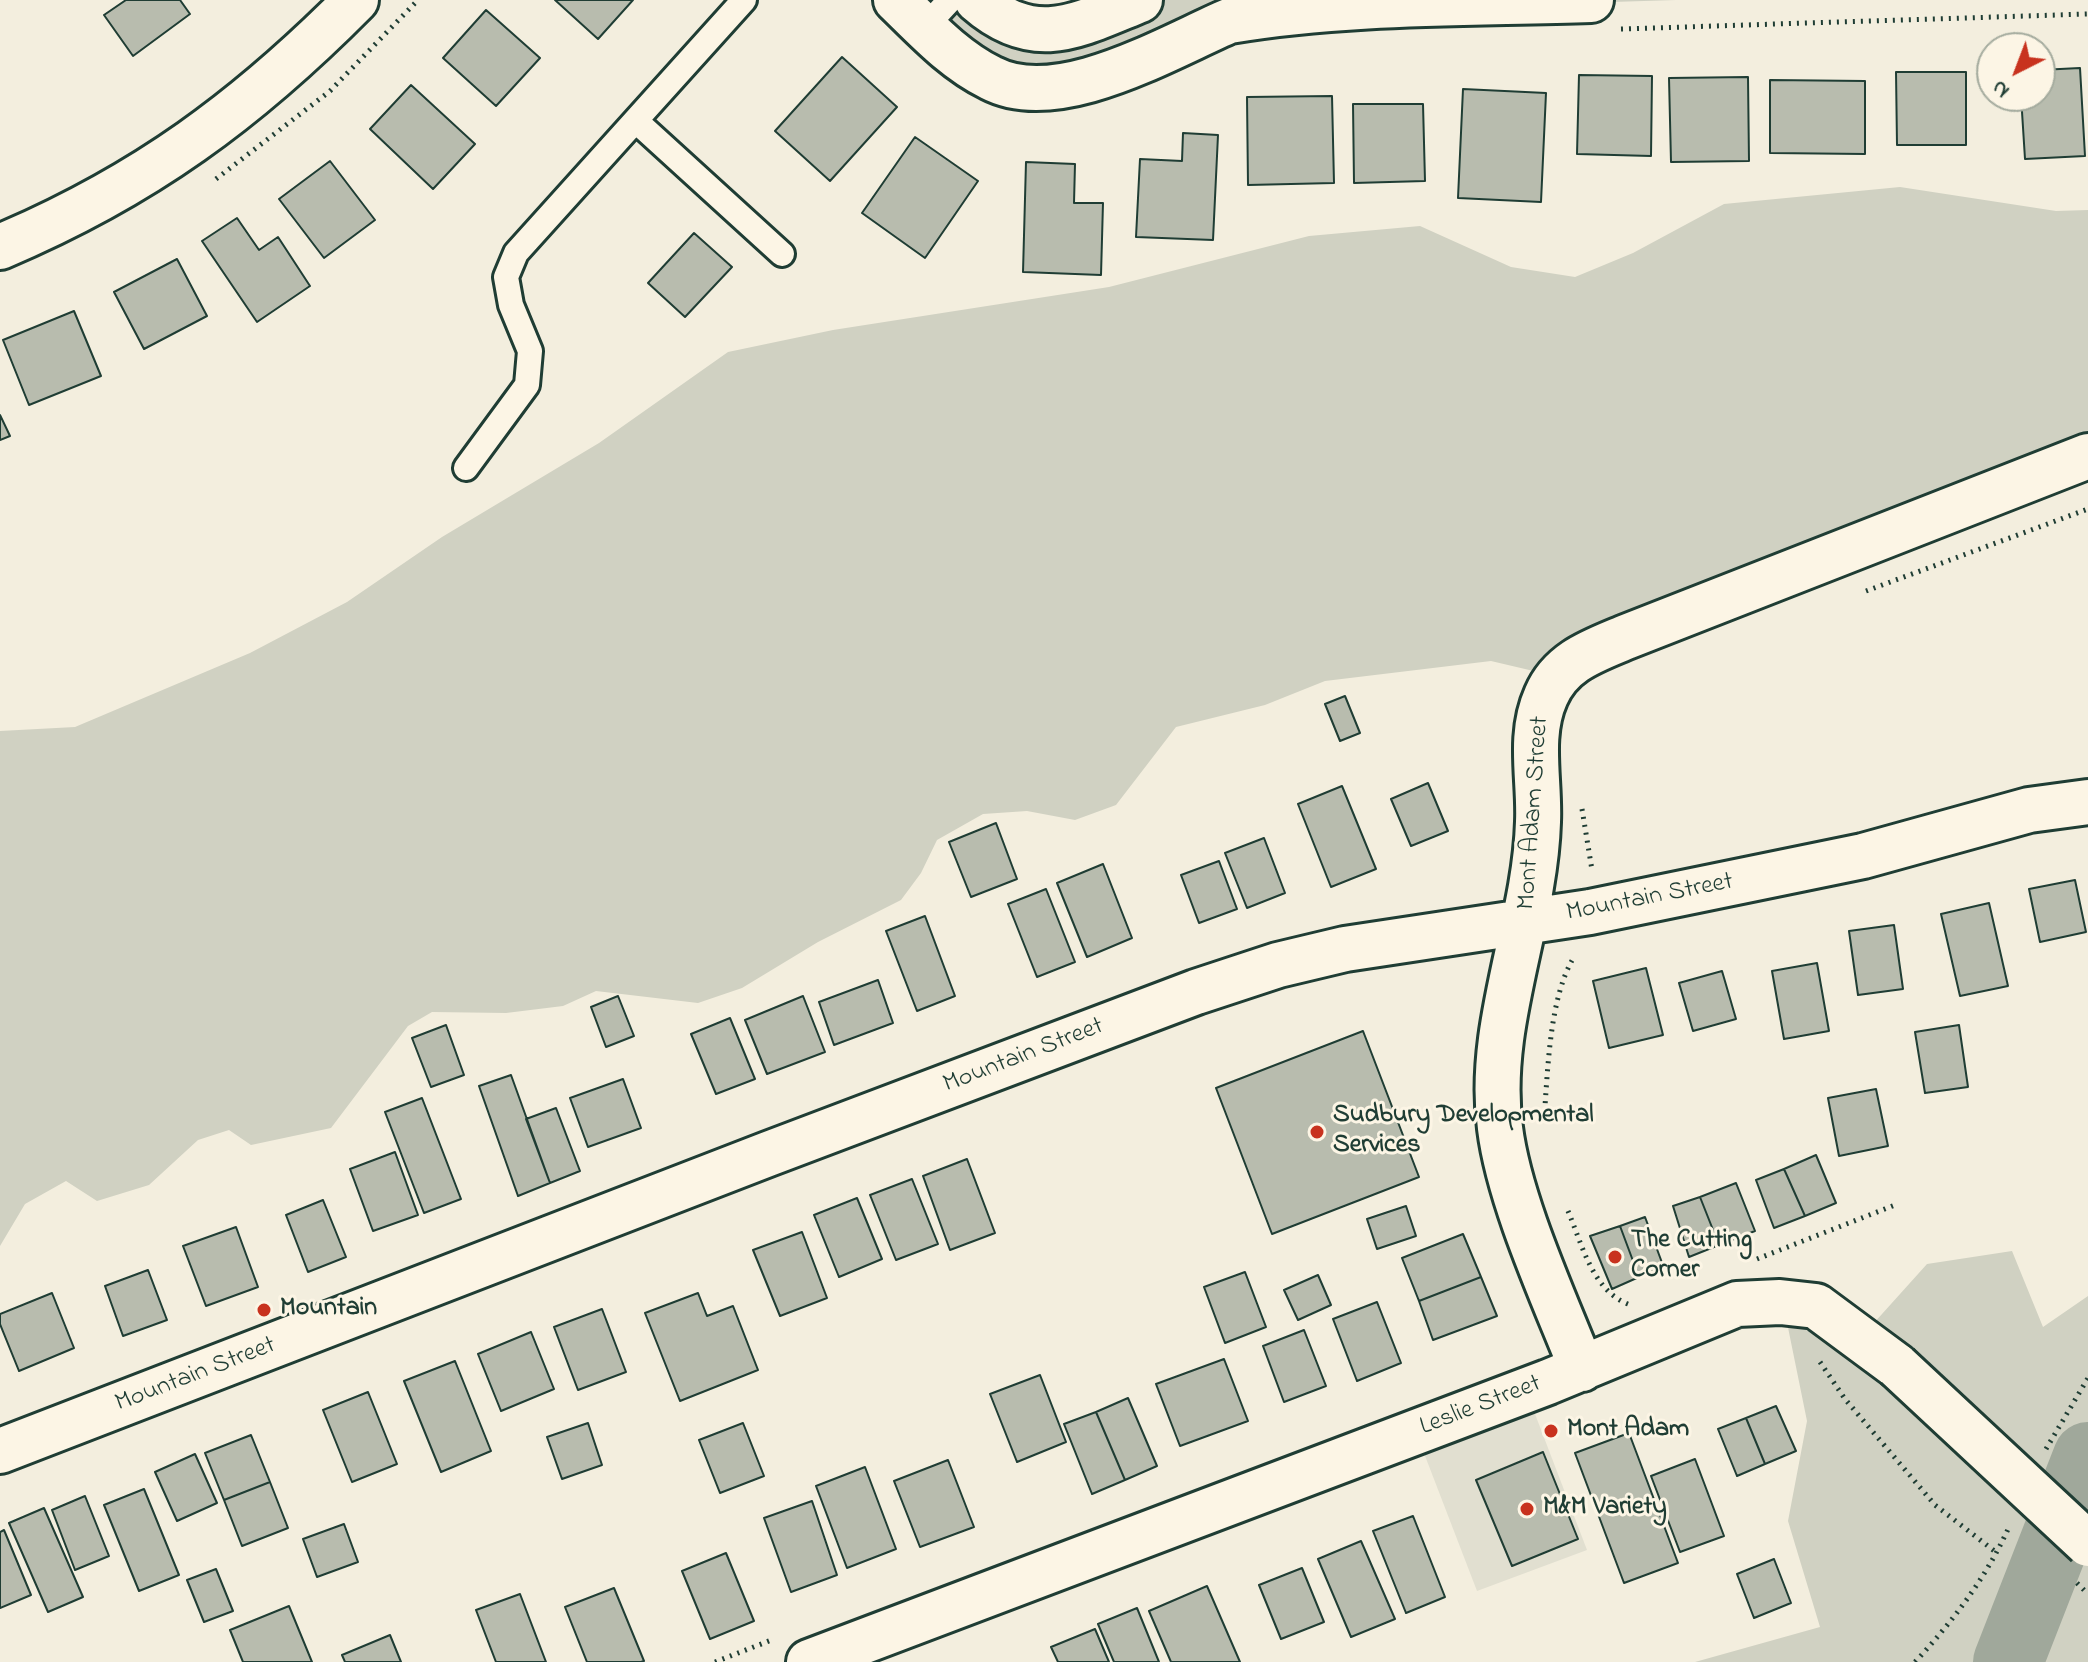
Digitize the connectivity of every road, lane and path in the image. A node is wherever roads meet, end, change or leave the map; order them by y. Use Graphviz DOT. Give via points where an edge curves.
graph roads {
  1 [pos="356,0"];
  2 [pos="744,0"];
  3 [pos="977,0"];
  4 [pos="1140,0"];
  5 [pos="1591,0"];
  6 [pos="1387,3"];
  7 [pos="924,9"];
  8 [pos="636,121"];
  9 [pos="0,247"];
  10 [pos="782,254"];
  11 [pos="2088,456"];
  12 [pos="466,468"];
  13 [pos="2088,509"];
  14 [pos="1853,596"];
  15 [pos="1580,796"];
  16 [pos="2088,802"];
  17 [pos="1590,912"];
  18 [pos="1520,944"];
  19 [pos="1544,1122"];
  20 [pos="1566,1207"];
  21 [pos="1636,1307"];
  22 [pos="1835,1319"];
  23 [pos="1582,1369"];
  24 [pos="0,1451"];
  25 [pos="2088,1544"];
  26 [pos="809,1662"];
  27 [pos="1915,1662"];
  1 -- 9 [label="street" via="239,109 154,170 73,216"];
  2 -- 8 [label="lane"];
  3 -- 4 [label="street" via="995,16 1025,30 1045,31 1075,26"];
  5 -- 6 [label="street"];
  6 -- 7 [label="street" via="1229,21 1086,83 1046,88 993,80 955,55"];
  8 -- 10 [label="lane"];
  8 -- 12 [label="lane" via="516,253 506,277 530,351 527,385"];
  11 -- 18 [label="street, Mont Adam Street" via="1626,637 1579,657 1557,675 1537,731 1538,821"];
  13 -- 14 [label="path"];
  15 -- 17 [label="path" via="1592,870"];
  16 -- 17 [label="street, Mountain Street" via="2029,810 1863,856"];
  17 -- 18 [label="street, Mountain Street"];
  18 -- 19 [label="path" via="1579,948 1565,971 1549,1053"];
  18 -- 23 [label="street, Mont Adam Street" via="1497,1093 1504,1155"];
  18 -- 24 [label="street, Mountain Street" via="1345,949 1196,992"];
  20 -- 21 [label="path" via="1596,1279 1616,1299"];
  22 -- 23 [label="street, Leslie Street" via="1816,1306 1737,1304"];
  22 -- 25 [label="street, Leslie Street, bridge" via="1897,1366"];
  22 -- 27 [label="path" via="1820,1345 1820,1366 1935,1505 1997,1553 1953,1621"];
  23 -- 26 [label="street, Leslie Street"];
}
